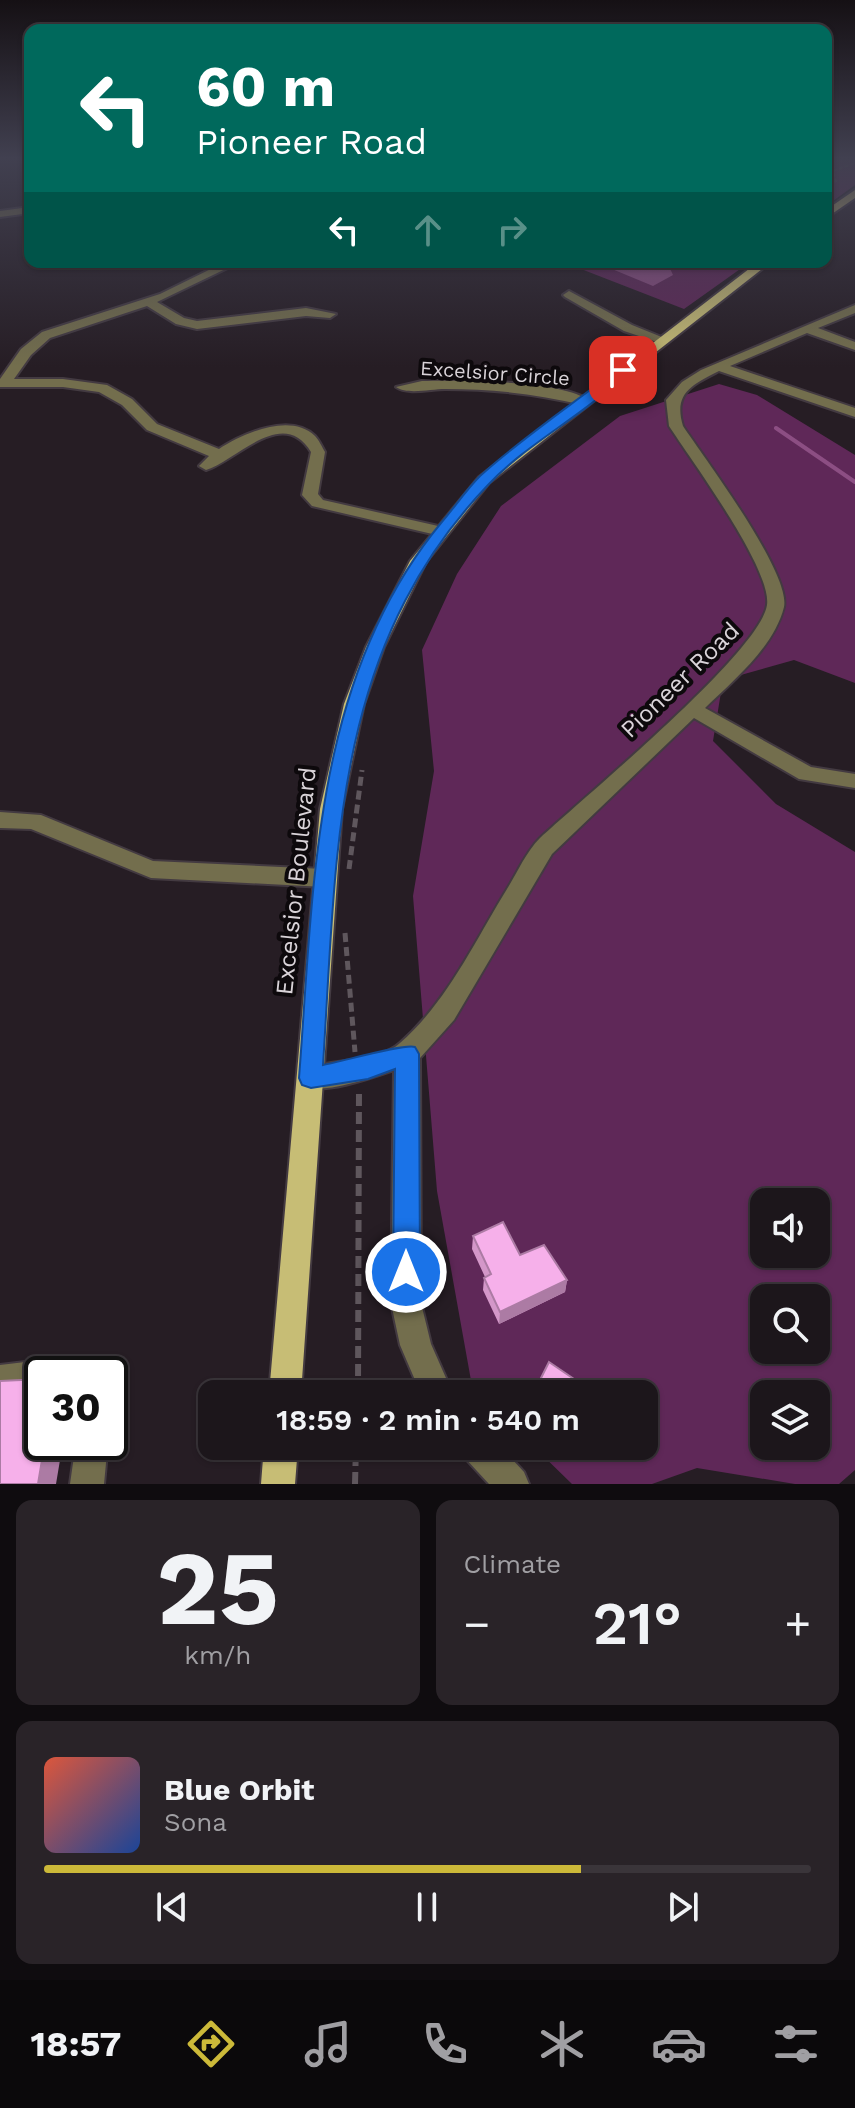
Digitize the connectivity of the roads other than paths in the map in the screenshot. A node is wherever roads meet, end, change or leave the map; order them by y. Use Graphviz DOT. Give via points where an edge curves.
graph roads {
  1 [pos="221,268"];
  2 [pos="757,268"];
  3 [pos="569,295"];
  4 [pos="149,302"];
  5 [pos="855,309"];
  6 [pos="330,314"];
  7 [pos="808,329"];
  8 [pos="663,340"];
  9 [pos="855,346"];
  10 [pos="720,367"];
  11 [pos="3,383"];
  12 [pos="403,387"];
  13 [pos="583,401"];
  14 [pos="855,413"];
  15 [pos="441,531"];
  16 [pos="693,709"];
  17 [pos="855,781"];
  18 [pos="0,820"];
  19 [pos="324,878"];
  20 [pos="407,1054"];
  21 [pos="311,1078"];
  22 [pos="24,1378"];
  23 [pos="286,1380"];
  24 [pos="431,1380"];
  25 [pos="0,1381"];
  26 [pos="90,1460"];
  27 [pos="280,1460"];
  28 [pos="490,1460"];
  29 [pos="87,1484"];
  30 [pos="278,1484"];
  31 [pos="512,1484"];
  1 -- 4 [label="street"];
  2 -- 8 [label="main road, Excelsior Boulevard"];
  3 -- 8 [label="street" via="628,328"];
  4 -- 6 [label="street" via="197,325"];
  4 -- 11 [label="street" via="46,335"];
  5 -- 7 [label="street, Pioneer Road"];
  7 -- 9 [label="street"];
  7 -- 10 [label="street, Pioneer Road"];
  8 -- 13 [label="main road, Excelsior Boulevard"];
  10 -- 14 [label="street"];
  10 -- 16 [label="street, Pioneer Road" via="687,385 671,408 676,426 767,566 776,604 762,637"];
  11 -- 15 [label="street" via="102,388 127,402 152,427 212,460 281,428 298,430 309,435 318,452 310,495 318,503"];
  12 -- 13 [label="street, Excelsior Circle" via="535,391"];
  13 -- 15 [label="main road, Excelsior Boulevard" via="484,480"];
  15 -- 19 [label="main road, Excelsior Boulevard" via="400,595 354,704 331,809"];
  16 -- 17 [label="street" via="806,774"];
  16 -- 20 [label="street, Pioneer Road" via="544,848 445,1012"];
  18 -- 19 [label="street" via="33,821 151,869"];
  19 -- 21 [label="main road, Excelsior Boulevard"];
  20 -- 21 [label="street"];
  20 -- 24 [label="street" via="406,1303"];
  21 -- 23 [label="main road, Excelsior Boulevard"];
  22 -- 25 [label="street"];
  26 -- 29 [label="street"];
  27 -- 30 [label="main road"];
  28 -- 31 [label="street"];
}
